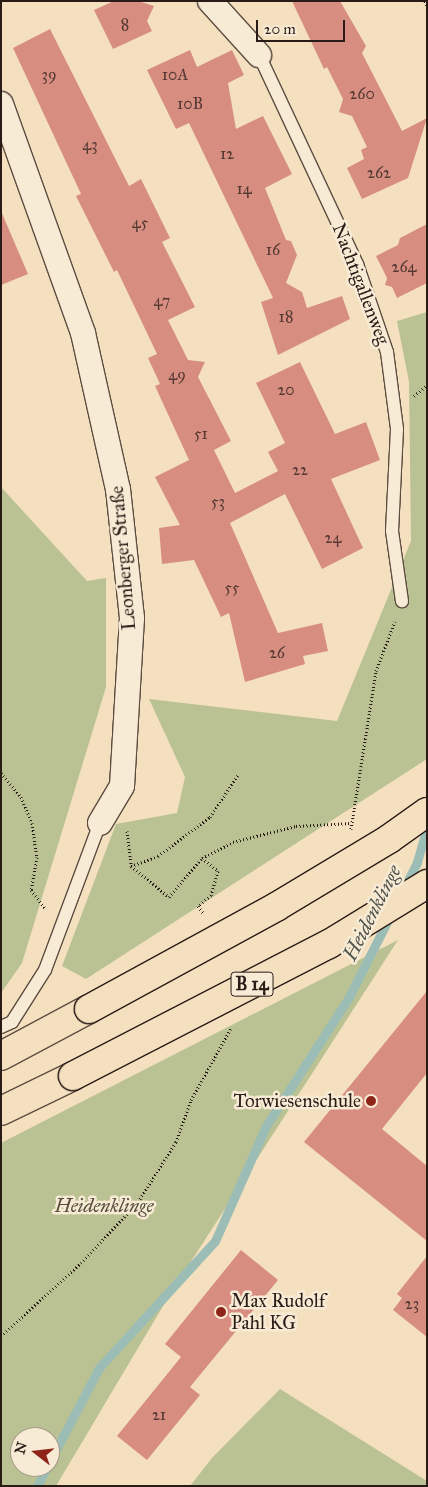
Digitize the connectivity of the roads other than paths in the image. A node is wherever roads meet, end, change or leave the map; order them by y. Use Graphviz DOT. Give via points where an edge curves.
graph roads {
  1 [pos="210,1"];
  2 [pos="258,55"];
  3 [pos="1,104"];
  4 [pos="402,601"];
  5 [pos="427,812"];
  6 [pos="100,823"];
  7 [pos="427,884"];
  8 [pos="1,1027"];
  9 [pos="1,1056"];
  10 [pos="1,1111"];
  1 -- 2 [label="street, Nachtigallenweg"];
  2 -- 4 [label="lane, Nachtigallenweg" via="357,264 387,352 397,429 392,531"];
  3 -- 6 [label="street, Leonberger Straße" via="83,334 118,489 132,618 122,786"];
  5 -- 9 [label="highway, bridge" via="389,839 276,907"];
  6 -- 8 [label="lane, Leonberger Straße" via="45,970 12,1022"];
  7 -- 10 [label="highway, B 14, bridge" via="329,944"];
}
